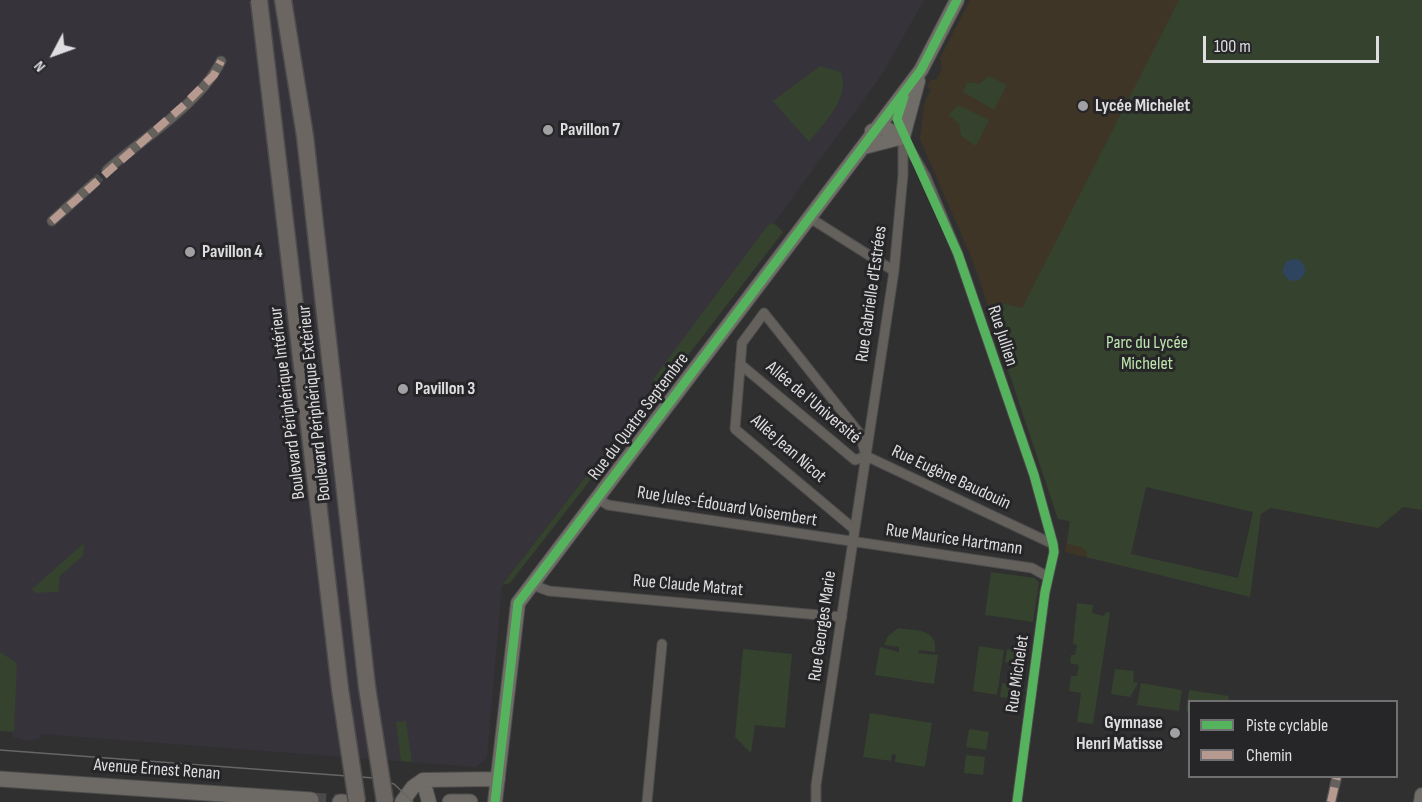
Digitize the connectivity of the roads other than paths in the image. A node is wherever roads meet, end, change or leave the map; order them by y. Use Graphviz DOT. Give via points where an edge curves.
graph roads {
  1 [pos="259,0"];
  2 [pos="283,0"];
  3 [pos="957,0"];
  4 [pos="221,61"];
  5 [pos="921,70"];
  6 [pos="906,91"];
  7 [pos="872,131"];
  8 [pos="903,137"];
  9 [pos="864,147"];
  10 [pos="107,170"];
  11 [pos="923,174"];
  12 [pos="903,175"];
  13 [pos="94,183"];
  14 [pos="810,218"];
  15 [pos="52,221"];
  16 [pos="894,271"];
  17 [pos="764,313"];
  18 [pos="740,364"];
  19 [pos="866,456"];
  20 [pos="598,499"];
  21 [pos="854,529"];
  22 [pos="852,543"];
  23 [pos="1053,548"];
  24 [pos="1048,577"];
  25 [pos="532,585"];
  26 [pos="842,617"];
  27 [pos="662,644"];
  28 [pos="1337,778"];
  29 [pos="0,779"];
  30 [pos="498,779"];
  31 [pos="423,780"];
  32 [pos="1422,795"];
  33 [pos="311,800"];
  34 [pos="357,802"];
  35 [pos="385,802"];
  36 [pos="402,802"];
  37 [pos="429,802"];
  38 [pos="450,802"];
  39 [pos="470,802"];
  40 [pos="495,802"];
  41 [pos="647,802"];
  42 [pos="816,802"];
  43 [pos="1017,802"];
  44 [pos="1331,802"];
  45 [pos="1421,802"];
  1 -- 34 [label="highway, Boulevard Périphérique Intérieur, bridge" via="340,688"];
  2 -- 35 [label="highway, Boulevard Périphérique Extérieur, bridge" via="305,136 367,687"];
  3 -- 5 [label="street"];
  4 -- 10 [label="street" via="214,75 190,98"];
  5 -- 6 [label="street"];
  5 -- 8 [label="street"];
  6 -- 7 [label="street, Rue du Quatre Septembre"];
  6 -- 8 [label="street" via="897,119"];
  7 -- 8 [label="street" via="883,127"];
  7 -- 9 [label="street, Rue du Quatre Septembre"];
  8 -- 9 [label="street"];
  8 -- 11 [label="street, Rue Jullien"];
  8 -- 12 [label="street, Rue Gabrielle d'Estrées"];
  9 -- 14 [label="street, Rue du Quatre Septembre"];
  11 -- 12 [label="street" via="914,170"];
  11 -- 23 [label="street, Rue Jullien" via="958,254 1034,475"];
  12 -- 16 [label="street, Rue Gabrielle d'Estrées"];
  13 -- 15 [label="street"];
  14 -- 16 [label="street"];
  14 -- 20 [label="street, Rue du Quatre Septembre"];
  16 -- 19 [label="street, Rue Gabrielle d'Estrées"];
  17 -- 18 [label="street, Allée Jean Nicot" via="741,343"];
  17 -- 19 [label="street, Rue Eugène Baudouin" via="860,434"];
  18 -- 19 [label="street, Allée de l'Université" via="855,460"];
  18 -- 21 [label="street, Allée Jean Nicot" via="735,429"];
  19 -- 21 [label="street, Rue Georges Marie"];
  19 -- 23 [label="street, Rue Eugène Baudouin"];
  20 -- 22 [label="street, Rue Jules-Édouard Voisembert" via="608,505"];
  20 -- 25 [label="street, Rue du Quatre Septembre"];
  21 -- 22 [label="street, Rue Georges Marie"];
  22 -- 24 [label="street, Rue Maurice Hartmann" via="1032,568"];
  22 -- 26 [label="street, Rue Georges Marie"];
  23 -- 24 [label="street, Rue Michelet"];
  24 -- 43 [label="street, Rue Michelet"];
  25 -- 26 [label="street, Rue Claude Matrat" via="549,591"];
  25 -- 30 [label="street, Rue du Quatre Septembre" via="516,612"];
  26 -- 42 [label="street, Rue Georges Marie"];
  27 -- 41 [label="street"];
  28 -- 44 [label="street"];
  29 -- 33 [label="main road, Avenue Ernest Renan"];
  30 -- 31 [label="street"];
  30 -- 40 [label="street, Rue du Quatre Septembre"];
  31 -- 36 [label="street"];
  31 -- 37 [label="street"];
  32 -- 45 [label="street"];
  38 -- 39 [label="main road"];
}
